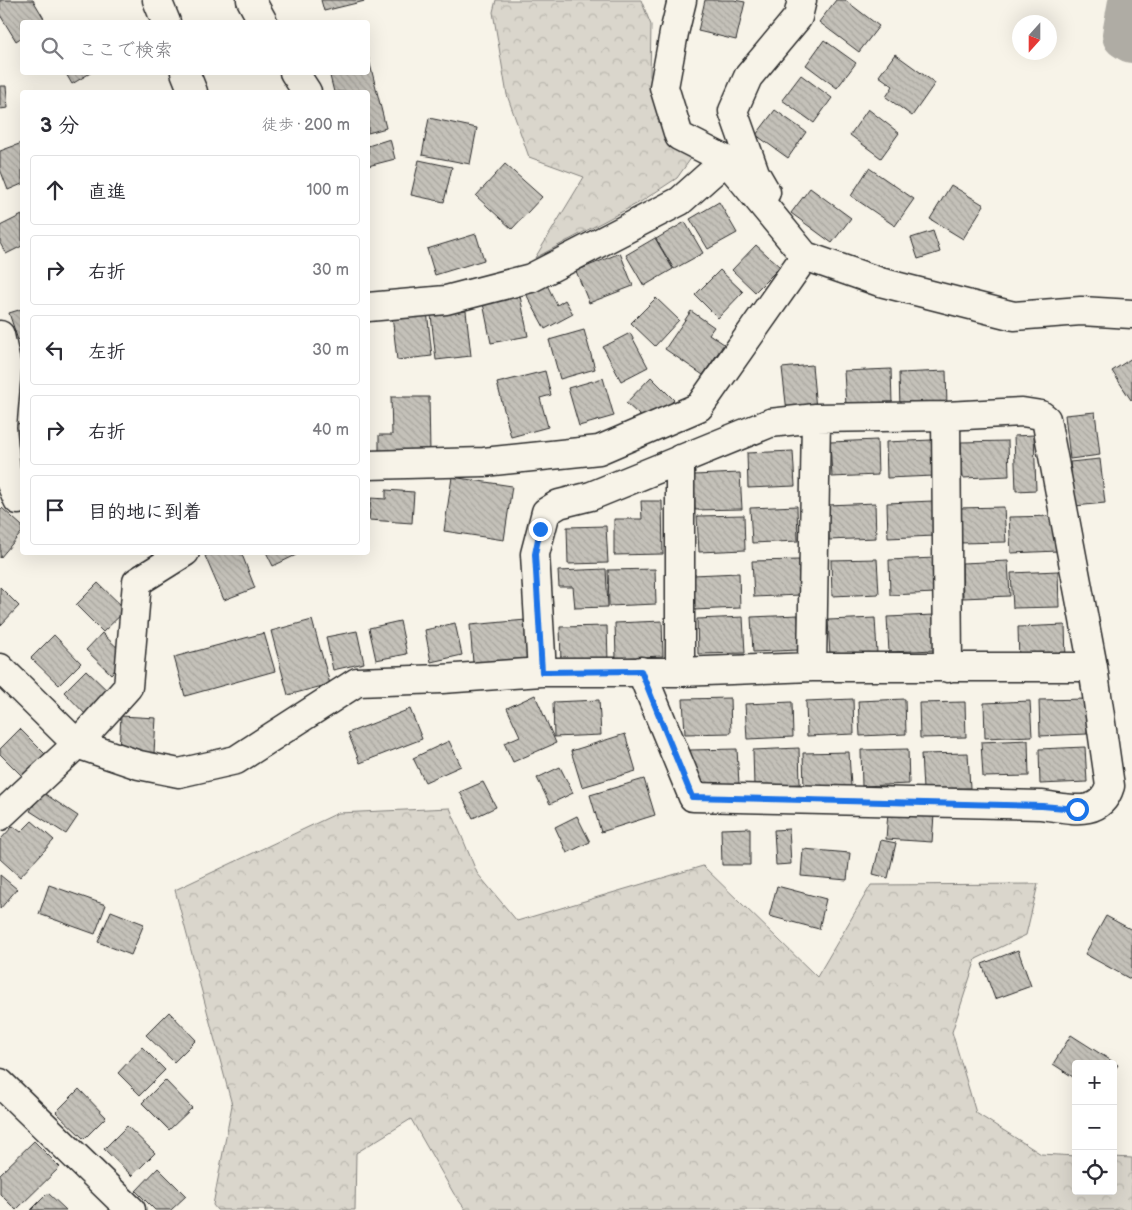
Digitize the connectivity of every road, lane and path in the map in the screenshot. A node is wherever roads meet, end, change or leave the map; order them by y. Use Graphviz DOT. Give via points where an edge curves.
graph roads {
  1 [pos="157,0"];
  2 [pos="251,0"];
  3 [pos="682,0"];
  4 [pos="802,0"];
  5 [pos="165,20"];
  6 [pos="262,20"];
  7 [pos="187,75"];
  8 [pos="296,75"];
  9 [pos="193,90"];
  10 [pos="306,90"];
  11 [pos="726,160"];
  12 [pos="805,256"];
  13 [pos="370,307"];
  14 [pos="1132,314"];
  15 [pos="0,336"];
  16 [pos="946,416"];
  17 [pos="816,418"];
  18 [pos="680,459"];
  19 [pos="370,465"];
  20 [pos="13,502"];
  21 [pos="181,555"];
  22 [pos="812,667"];
  23 [pos="0,668"];
  24 [pos="948,668"];
  25 [pos="1093,668"];
  26 [pos="641,671"];
  27 [pos="542,672"];
  28 [pos="680,672"];
  29 [pos="77,744"];
  30 [pos="0,816"];
  31 [pos="0,1083"];
  32 [pos="131,1210"];
  1 -- 5 [label="street"];
  2 -- 6 [label="street"];
  3 -- 11 [label="street" via="664,87 679,136"];
  4 -- 12 [label="street" via="798,17 748,78 733,111 755,173"];
  7 -- 9 [label="street"];
  8 -- 10 [label="street"];
  11 -- 12 [label="street"];
  11 -- 13 [label="street" via="680,201 531,278 446,300"];
  12 -- 14 [label="street" via="880,282 1014,316 1081,311"];
  12 -- 19 [label="street" via="699,407 599,450 484,462"];
  15 -- 20 [label="street" via="8,368 2,427 6,472"];
  16 -- 17 [label="street"];
  16 -- 24 [label="street"];
  16 -- 25 [label="street" via="1022,412 1046,419"];
  17 -- 18 [label="street" via="770,423"];
  17 -- 22 [label="street"];
  18 -- 27 [label="street" via="591,496 559,504 546,512 535,554"];
  18 -- 28 [label="street"];
  21 -- 29 [label="street" via="137,582 128,687"];
  22 -- 24 [label="street"];
  22 -- 28 [label="street"];
  23 -- 29 [label="street"];
  24 -- 25 [label="street"];
  25 -- 26 [label="street" via="1110,786 1103,802 1092,809 692,797"];
  26 -- 27 [label="street"];
  26 -- 28 [label="street"];
  27 -- 29 [label="street" via="357,682 236,760 179,773 140,765"];
  29 -- 30 [label="street"];
  31 -- 32 [label="street"];
}
